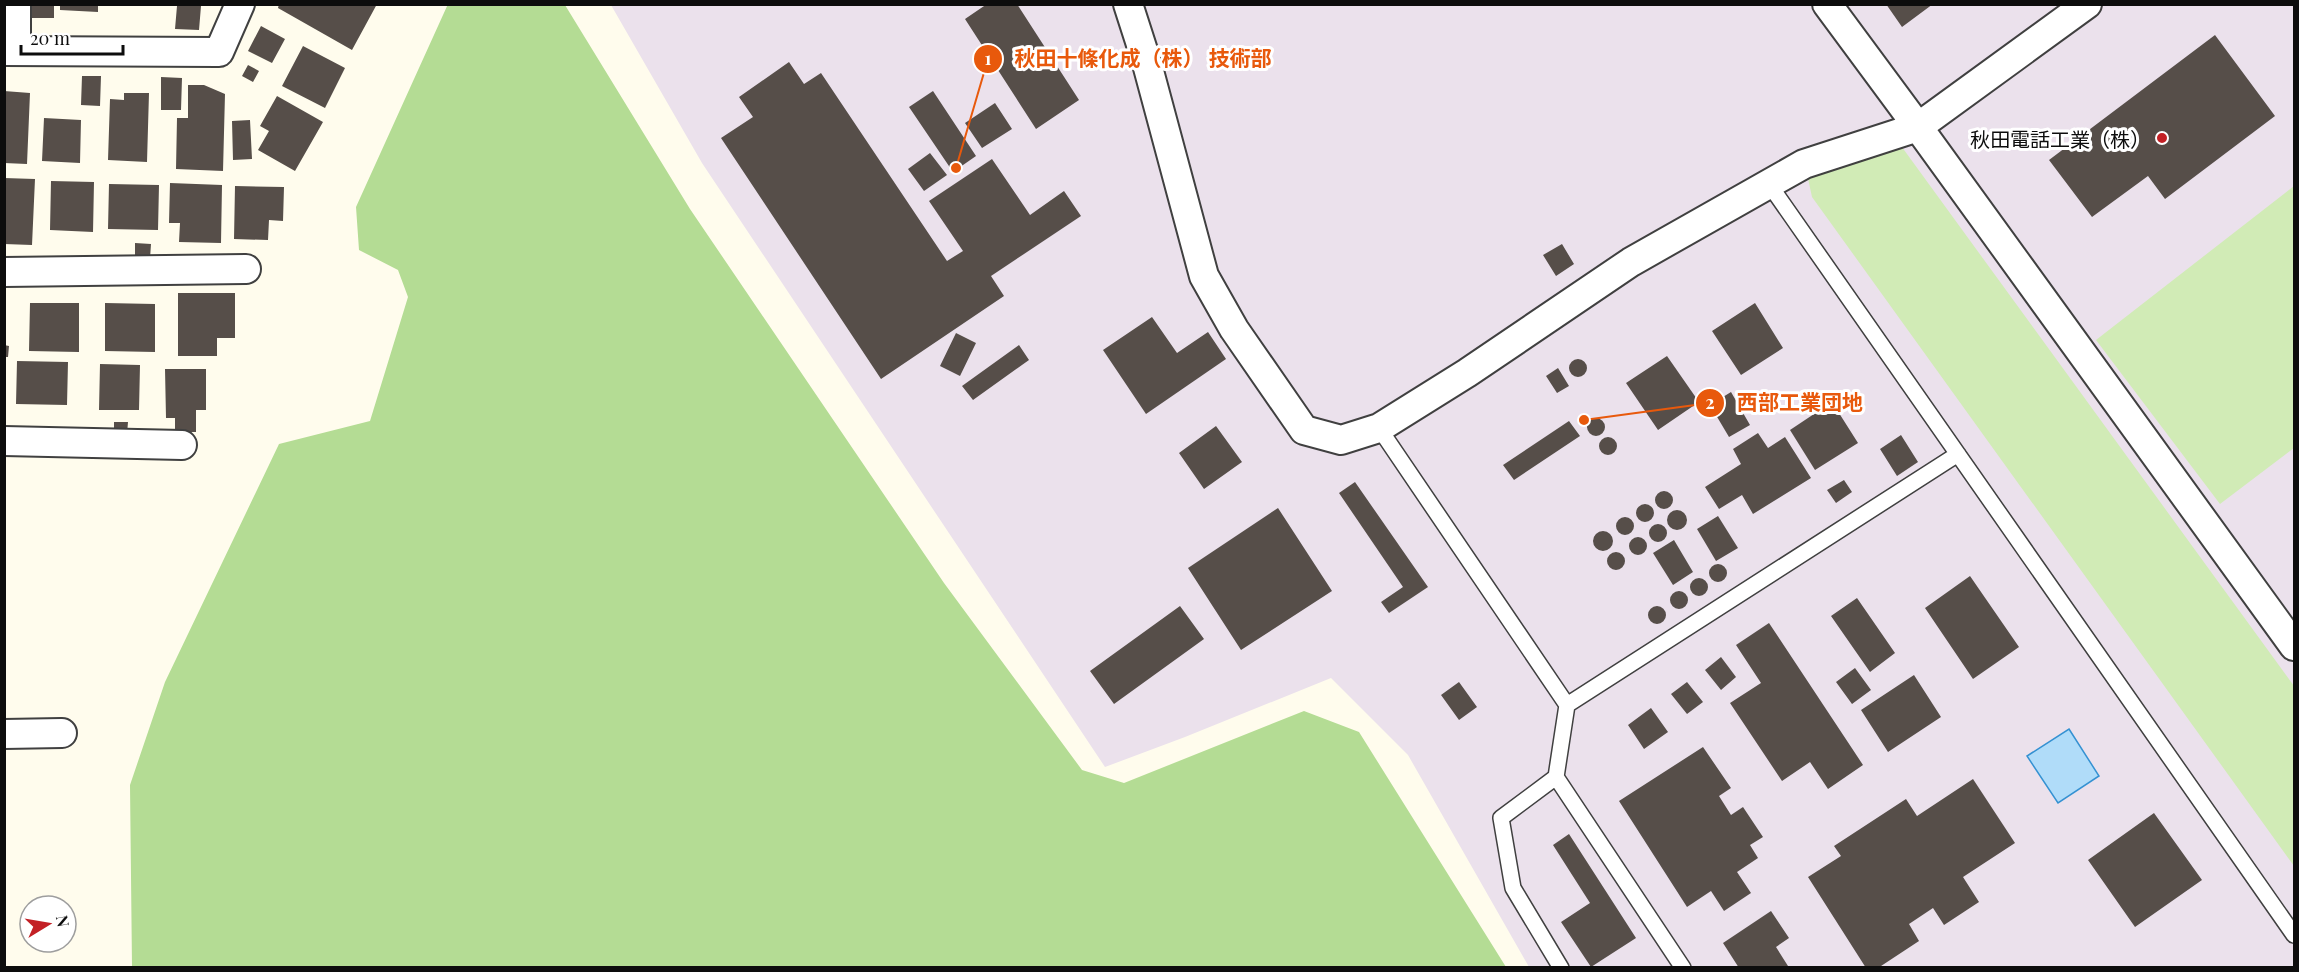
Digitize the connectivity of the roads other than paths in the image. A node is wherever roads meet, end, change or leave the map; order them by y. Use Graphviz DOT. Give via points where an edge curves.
graph roads {
  1 [pos="16,4"];
  2 [pos="240,4"];
  3 [pos="1128,4"];
  4 [pos="1827,4"];
  5 [pos="2087,4"];
  6 [pos="10,51"];
  7 [pos="1918,127"];
  8 [pos="1769,184"];
  9 [pos="246,269"];
  10 [pos="4,272"];
  11 [pos="1379,428"];
  12 [pos="4,441"];
  13 [pos="182,445"];
  14 [pos="1958,454"];
  15 [pos="2295,646"];
  16 [pos="1567,705"];
  17 [pos="62,733"];
  18 [pos="4,734"];
  19 [pos="1556,777"];
  20 [pos="2295,935"];
  21 [pos="1561,968"];
  22 [pos="1683,968"];
  1 -- 6 [label="street"];
  2 -- 6 [label="street" via="219,52"];
  3 -- 11 [label="street" via="1204,276 1234,329 1304,430 1341,440"];
  4 -- 7 [label="street"];
  5 -- 7 [label="street"];
  7 -- 8 [label="street" via="1804,164"];
  7 -- 15 [label="street"];
  8 -- 11 [label="street" via="1631,262"];
  8 -- 14 [label="lane"];
  9 -- 10 [label="street"];
  11 -- 16 [label="lane"];
  12 -- 13 [label="street"];
  14 -- 16 [label="lane"];
  14 -- 20 [label="lane"];
  16 -- 19 [label="lane"];
  17 -- 18 [label="street"];
  19 -- 21 [label="lane" via="1501,818 1513,888"];
  19 -- 22 [label="lane"];
}
